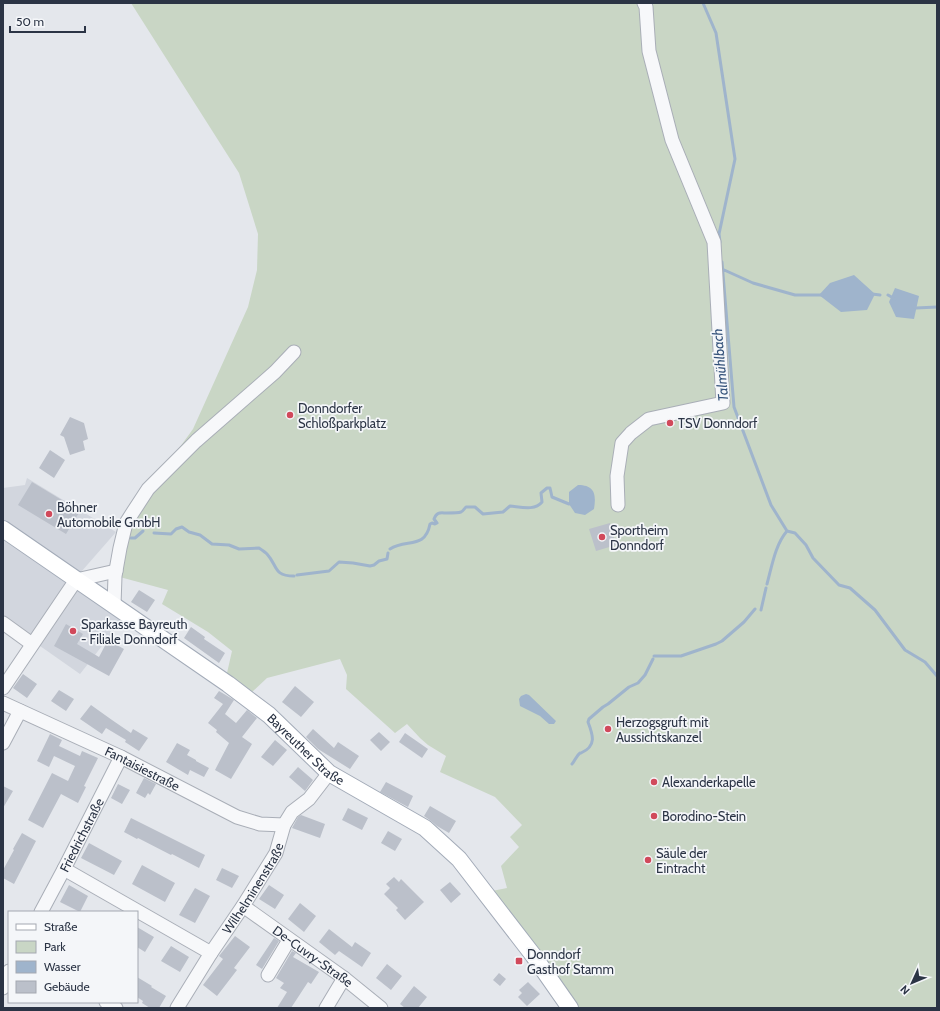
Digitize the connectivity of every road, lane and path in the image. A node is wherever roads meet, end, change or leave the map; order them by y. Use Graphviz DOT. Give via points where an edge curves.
graph roads {
  1 [pos="644,3"];
  2 [pos="294,352"];
  3 [pos="618,505"];
  4 [pos="3,529"];
  5 [pos="116,571"];
  6 [pos="76,580"];
  7 [pos="114,605"];
  8 [pos="3,623"];
  9 [pos="32,644"];
  10 [pos="3,688"];
  11 [pos="3,703"];
  12 [pos="20,712"];
  13 [pos="3,744"];
  14 [pos="121,757"];
  15 [pos="329,773"];
  16 [pos="284,825"];
  17 [pos="64,869"];
  18 [pos="243,906"];
  19 [pos="41,911"];
  20 [pos="137,911"];
  21 [pos="138,912"];
  22 [pos="289,940"];
  23 [pos="210,953"];
  24 [pos="8,975"];
  25 [pos="268,975"];
  26 [pos="344,978"];
  27 [pos="3,988"];
  28 [pos="177,1008"];
  29 [pos="326,1008"];
  30 [pos="381,1008"];
  31 [pos="570,1008"];
  1 -- 3 [label="street" via="650,51 672,140 714,242 723,403 649,419 631,433 622,443"];
  2 -- 5 [label="street" via="275,372 196,441 148,489 126,523"];
  4 -- 6 [label="main road, Bayreuther Straße"];
  5 -- 6 [label="street"];
  5 -- 7 [label="street"];
  6 -- 7 [label="main road, Bayreuther Straße"];
  6 -- 9 [label="street"];
  7 -- 15 [label="main road, Bayreuther Straße" via="268,715"];
  8 -- 9 [label="street"];
  9 -- 10 [label="street"];
  11 -- 12 [label="street, Fantaisiestraße"];
  12 -- 13 [label="street"];
  12 -- 14 [label="street, Fantaisiestraße"];
  14 -- 16 [label="street, Fantaisiestraße" via="237,817 260,824"];
  14 -- 17 [label="street, Friedrichstraße"];
  15 -- 16 [label="street, Wilhelminenstraße" via="309,799 292,812"];
  15 -- 31 [label="main road, Bayreuther Straße" via="425,828 459,858"];
  16 -- 18 [label="street, Wilhelminenstraße" via="276,853"];
  17 -- 19 [label="street, Friedrichstraße"];
  17 -- 20 [label="street"];
  18 -- 22 [label="street, De-Cuvry-Straße"];
  18 -- 23 [label="street, Wilhelminenstraße"];
  21 -- 23 [label="street"];
  22 -- 25 [label="street"];
  22 -- 26 [label="street, De-Cuvry-Straße"];
  23 -- 28 [label="street, Wilhelminenstraße"];
  24 -- 27 [label="street"];
  26 -- 29 [label="street"];
  26 -- 30 [label="street, De-Cuvry-Straße"];
}
